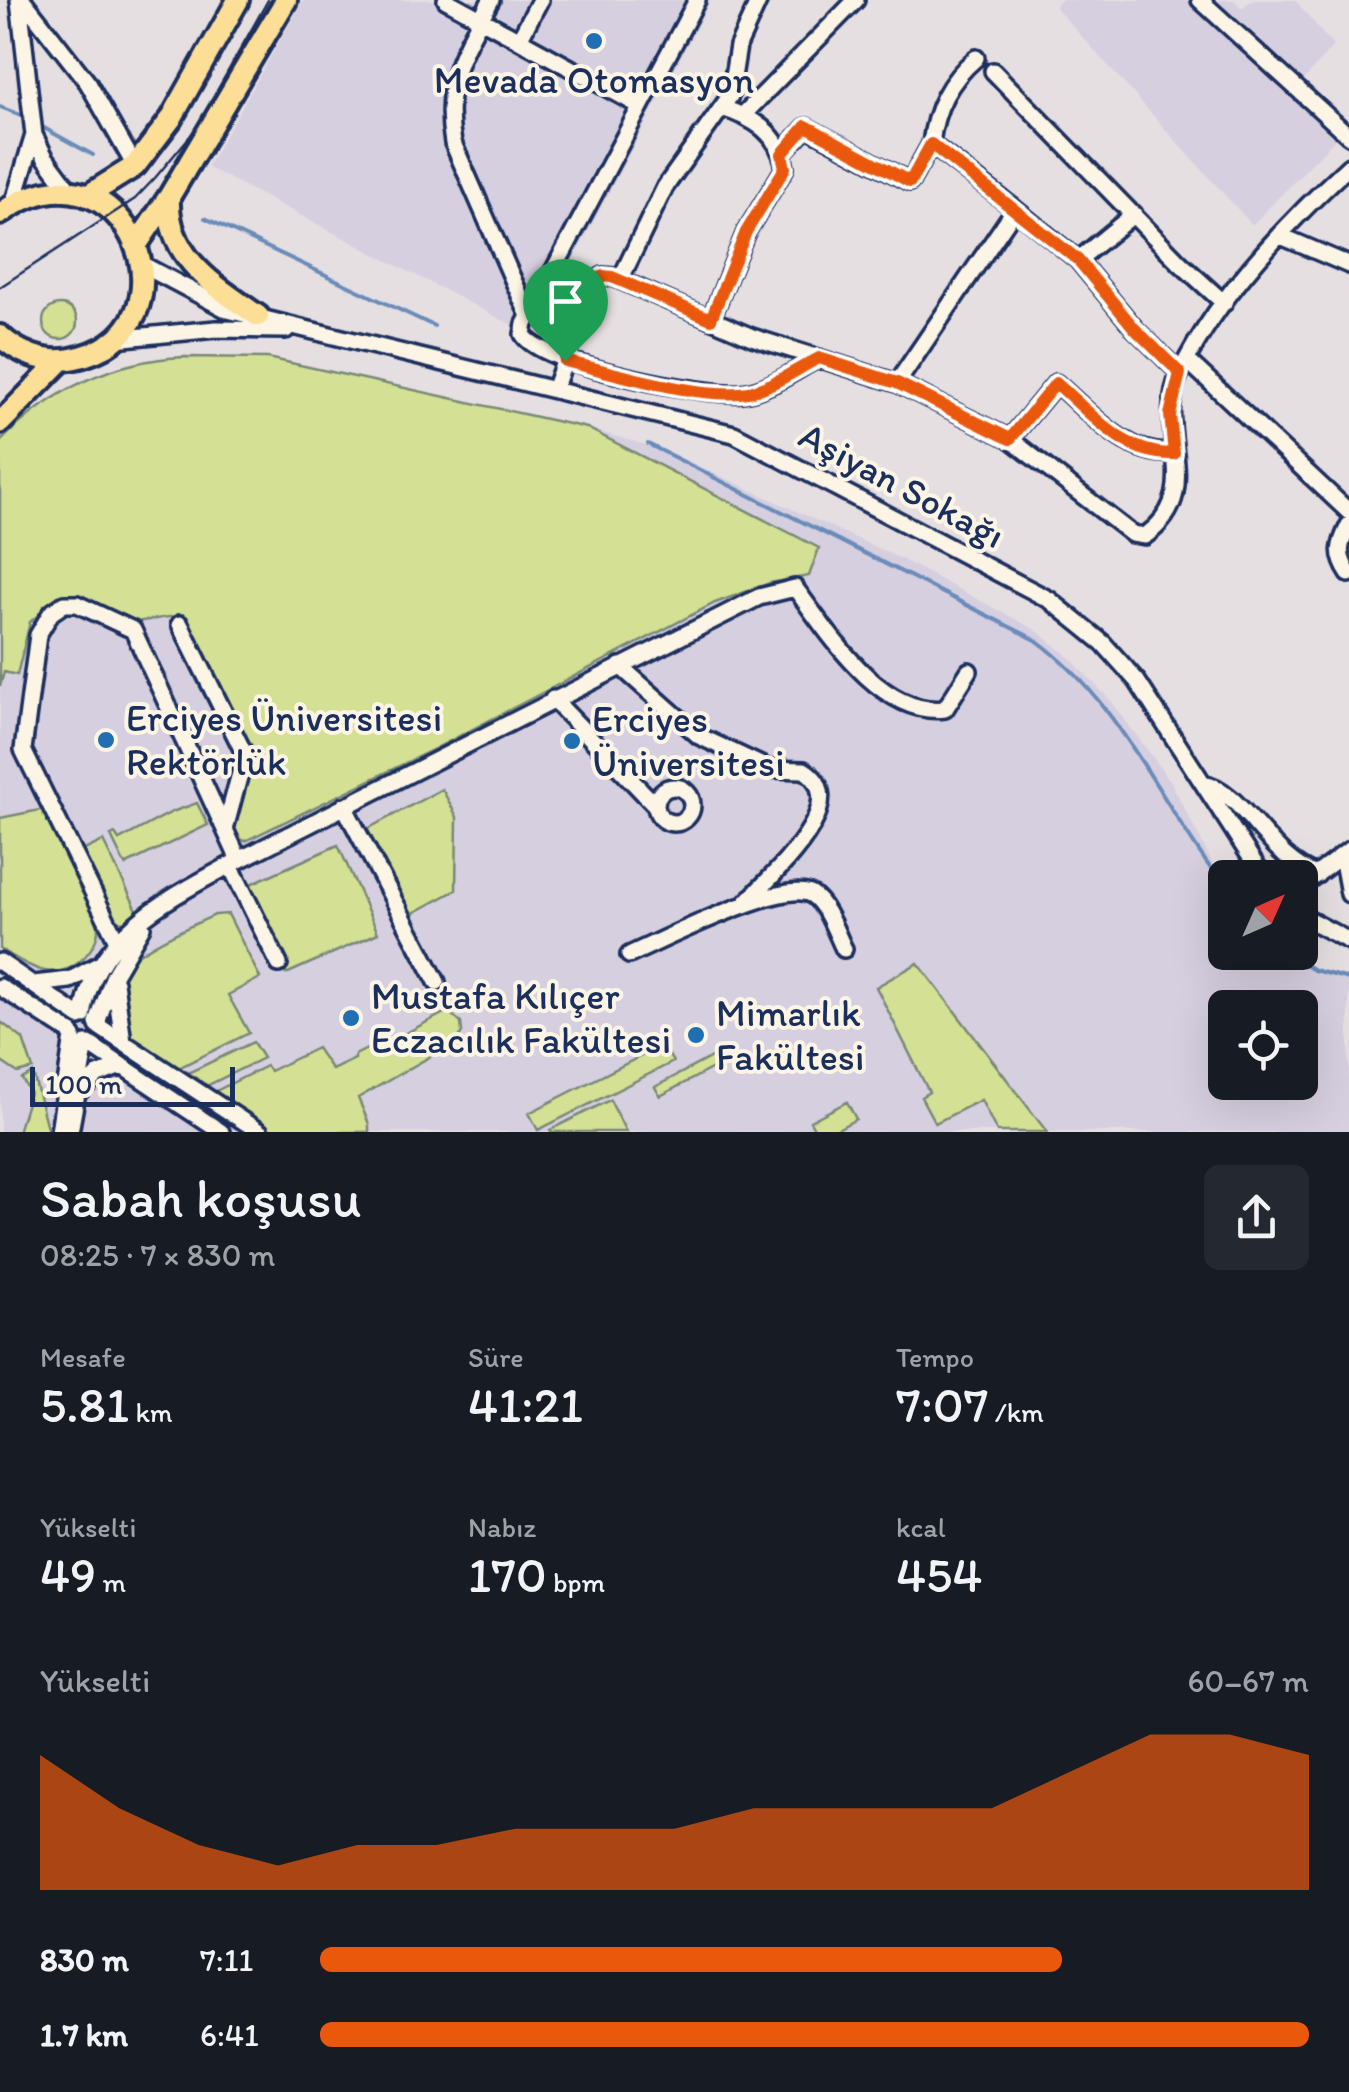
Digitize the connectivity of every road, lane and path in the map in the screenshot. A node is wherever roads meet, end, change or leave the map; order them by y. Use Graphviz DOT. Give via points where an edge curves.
graph roads {
  1 [pos="21,0"];
  2 [pos="238,0"];
  3 [pos="286,0"];
  4 [pos="446,0"];
  5 [pos="490,0"];
  6 [pos="540,0"];
  7 [pos="696,0"];
  8 [pos="758,0"];
  9 [pos="856,0"];
  10 [pos="1200,0"];
  11 [pos="480,19"];
  12 [pos="518,40"];
  13 [pos="976,58"];
  14 [pos="993,71"];
  15 [pos="640,106"];
  16 [pos="722,108"];
  17 [pos="743,115"];
  18 [pos="34,135"];
  19 [pos="1349,136"];
  20 [pos="931,144"];
  21 [pos="782,154"];
  22 [pos="135,166"];
  23 [pos="1349,166"];
  24 [pos="79,194"];
  25 [pos="170,197"];
  26 [pos="6,209"];
  27 [pos="1016,209"];
  28 [pos="1134,214"];
  29 [pos="1281,236"];
  30 [pos="140,254"];
  31 [pos="1078,260"];
  32 [pos="1349,264"];
  33 [pos="620,280"];
  34 [pos="1224,303"];
  35 [pos="258,316"];
  36 [pos="529,316"];
  37 [pos="711,319"];
  38 [pos="320,333"];
  39 [pos="114,339"];
  40 [pos="2,343"];
  41 [pos="819,358"];
  42 [pos="61,361"];
  43 [pos="565,361"];
  44 [pos="1184,367"];
  45 [pos="897,383"];
  46 [pos="554,390"];
  47 [pos="0,423"];
  48 [pos="1010,439"];
  49 [pos="1174,454"];
  50 [pos="1349,512"];
  51 [pos="1349,525"];
  52 [pos="1349,574"];
  53 [pos="180,624"];
  54 [pos="620,666"];
  55 [pos="969,671"];
  56 [pos="553,700"];
  57 [pos="1203,783"];
  58 [pos="655,805"];
  59 [pos="344,806"];
  60 [pos="225,828"];
  61 [pos="1345,853"];
  62 [pos="1252,860"];
  63 [pos="1290,860"];
  64 [pos="235,862"];
  65 [pos="1318,875"];
  66 [pos="1349,894"];
  67 [pos="161,904"];
  68 [pos="744,904"];
  69 [pos="1318,925"];
  70 [pos="117,940"];
  71 [pos="1349,941"];
  72 [pos="844,948"];
  73 [pos="630,955"];
  74 [pos="0,962"];
  75 [pos="279,964"];
  76 [pos="98,965"];
  77 [pos="114,975"];
  78 [pos="438,982"];
  79 [pos="34,984"];
  80 [pos="0,987"];
  81 [pos="90,1020"];
  82 [pos="80,1039"];
  83 [pos="123,1042"];
  84 [pos="121,1066"];
  85 [pos="78,1092"];
  86 [pos="59,1132"];
  87 [pos="70,1132"];
  88 [pos="220,1132"];
  89 [pos="260,1132"];
  1 -- 18 [label="street"];
  1 -- 22 [label="street" via="88,84"];
  2 -- 22 [label="main road"];
  3 -- 25 [label="main road"];
  4 -- 11 [label="street"];
  5 -- 11 [label="street"];
  6 -- 12 [label="street"];
  7 -- 15 [label="street"];
  8 -- 16 [label="street"];
  9 -- 17 [label="street"];
  10 -- 19 [label="street"];
  11 -- 12 [label="street"];
  11 -- 36 [label="street" via="453,76 450,126"];
  12 -- 15 [label="street"];
  13 -- 20 [label="street" via="946,92"];
  14 -- 28 [label="street"];
  15 -- 36 [label="street"];
  16 -- 17 [label="street"];
  16 -- 33 [label="street" via="665,187"];
  17 -- 21 [label="street" via="768,131"];
  18 -- 24 [label="street"];
  18 -- 26 [label="street"];
  20 -- 21 [label="street" via="910,182 806,126"];
  20 -- 27 [label="street"];
  21 -- 37 [label="street" via="785,168 746,232"];
  22 -- 24 [label="main road"];
  23 -- 29 [label="street"];
  24 -- 26 [label="main road" via="49,190"];
  24 -- 30 [label="main road" via="105,204 127,224"];
  25 -- 30 [label="main road"];
  25 -- 35 [label="main road" via="181,251"];
  27 -- 31 [label="street"];
  27 -- 45 [label="street"];
  28 -- 31 [label="street"];
  28 -- 34 [label="street"];
  29 -- 32 [label="street"];
  29 -- 34 [label="street"];
  30 -- 35 [label="street, Aşiyan Sokağı" via="228,310"];
  30 -- 39 [label="main road" via="140,300"];
  31 -- 44 [label="street" via="1135,329"];
  33 -- 37 [label="street"];
  33 -- 43 [label="street" via="603,276 592,284"];
  34 -- 44 [label="street"];
  35 -- 38 [label="street, Aşiyan Sokağı"];
  36 -- 43 [label="street" via="527,341"];
  37 -- 41 [label="street"];
  38 -- 39 [label="street, Aşiyan Sokağı" via="216,329"];
  38 -- 46 [label="street, Aşiyan Sokağı"];
  39 -- 42 [label="main road" via="87,356"];
  40 -- 42 [label="main road"];
  41 -- 43 [label="street" via="759,389 730,394"];
  41 -- 45 [label="street"];
  42 -- 47 [label="main road"];
  43 -- 46 [label="street"];
  44 -- 49 [label="street" via="1170,415"];
  44 -- 50 [label="street"];
  45 -- 48 [label="street"];
  46 -- 57 [label="street, Aşiyan Sokağı" via="734,434 1050,600 1137,681"];
  48 -- 49 [label="street" via="1056,383 1125,442"];
  48 -- 49 [label="street" via="1136,536 1158,525 1175,499"];
  51 -- 52 [label="street" via="1338,548"];
  53 -- 60 [label="street" via="245,755"];
  54 -- 55 [label="street" via="738,606 795,588 852,664 901,699 945,710"];
  54 -- 56 [label="street"];
  54 -- 68 [label="street" via="699,736 769,769 804,770 818,784 816,822"];
  56 -- 58 [label="street"];
  56 -- 59 [label="street"];
  57 -- 62 [label="street, Aşiyan Sokağı"];
  57 -- 63 [label="street" via="1221,790"];
  59 -- 64 [label="street"];
  59 -- 78 [label="street"];
  60 -- 64 [label="street"];
  60 -- 70 [label="street" via="133,630 77,604 54,609 38,635 23,750"];
  61 -- 65 [label="street"];
  61 -- 66 [label="street"];
  64 -- 67 [label="street"];
  64 -- 75 [label="street"];
  67 -- 70 [label="street"];
  67 -- 77 [label="street"];
  68 -- 72 [label="street" via="806,893 821,905"];
  68 -- 73 [label="street"];
  69 -- 71 [label="street"];
  70 -- 76 [label="street"];
  74 -- 79 [label="street"];
  76 -- 79 [label="street" via="70,980"];
  76 -- 81 [label="street" via="88,988"];
  77 -- 81 [label="street"];
  77 -- 83 [label="street"];
  79 -- 81 [label="street"];
  80 -- 82 [label="street"];
  81 -- 82 [label="street" via="96,1038"];
  81 -- 82 [label="street" via="72,1024"];
  81 -- 83 [label="street"];
  82 -- 84 [label="street"];
  82 -- 85 [label="street"];
  82 -- 86 [label="street"];
  83 -- 89 [label="street"];
  84 -- 85 [label="street"];
  84 -- 88 [label="street"];
  85 -- 87 [label="street"];
}
